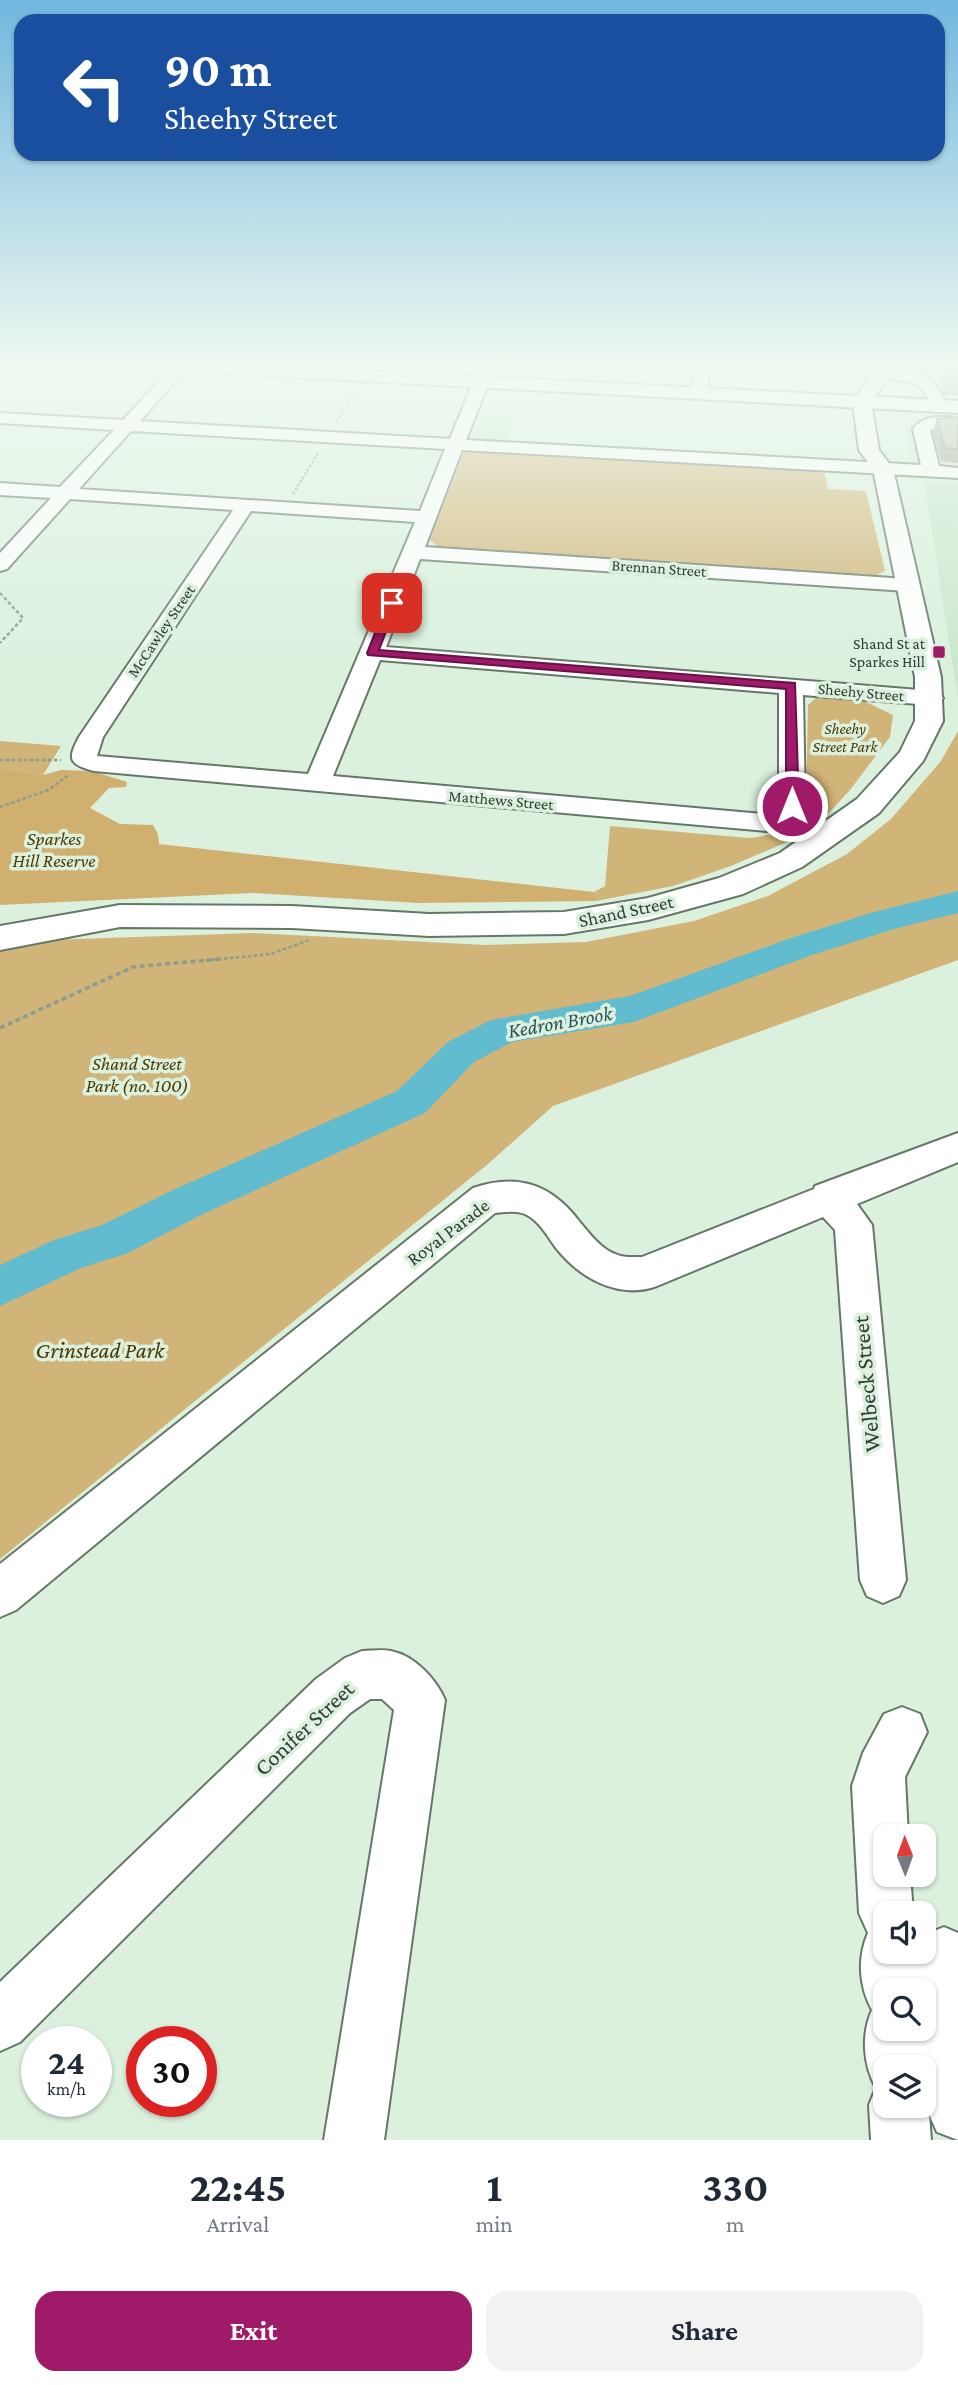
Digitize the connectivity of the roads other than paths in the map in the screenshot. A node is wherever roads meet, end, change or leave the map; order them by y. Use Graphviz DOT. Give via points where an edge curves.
graph roads {
  1 [pos="90,466"];
  2 [pos="447,466"];
  3 [pos="829,466"];
  4 [pos="881,466"];
  5 [pos="885,466"];
  6 [pos="930,466"];
  7 [pos="883,469"];
  8 [pos="931,472"];
  9 [pos="958,473"];
  10 [pos="0,489"];
  11 [pos="65,493"];
  12 [pos="246,505"];
  13 [pos="427,517"];
  14 [pos="411,552"];
  15 [pos="0,565"];
  16 [pos="907,585"];
  17 [pos="372,653"];
  18 [pos="791,686"];
  19 [pos="930,698"];
  20 [pos="84,760"];
  21 [pos="317,783"];
  22 [pos="0,938"];
  23 [pos="958,1147"];
  24 [pos="828,1198"];
  25 [pos="883,1580"];
  26 [pos="0,1594"];
  27 [pos="902,1732"];
  28 [pos="885,1901"];
  29 [pos="944,1955"];
  30 [pos="0,2022"];
  31 [pos="958,2111"];
  32 [pos="900,2118"];
  33 [pos="354,2140"];
  34 [pos="901,2140"];
  1 -- 11 [label="street"];
  2 -- 13 [label="street"];
  3 -- 7 [label="street"];
  4 -- 7 [label="main road, Shand Street"];
  5 -- 7 [label="main road, Shand Street"];
  6 -- 8 [label="street"];
  7 -- 8 [label="street"];
  7 -- 16 [label="main road, Shand Street"];
  8 -- 9 [label="street"];
  10 -- 11 [label="street"];
  11 -- 12 [label="street"];
  11 -- 15 [label="street"];
  12 -- 13 [label="street"];
  12 -- 20 [label="street, McCawley Street" via="91,737"];
  13 -- 14 [label="street"];
  14 -- 16 [label="street, Brennan Street"];
  14 -- 17 [label="street"];
  16 -- 19 [label="main road, Shand Street"];
  17 -- 18 [label="street, Sheehy Street"];
  17 -- 21 [label="street"];
  18 -- 19 [label="street, Sheehy Street"];
  18 -- 21 [label="street, Matthews Street" via="792,806 766,823"];
  19 -- 22 [label="main road, Shand Street" via="929,721 914,755 854,818 792,860 751,878 648,909 564,923 429,925 281,916 120,916"];
  20 -- 21 [label="street, Matthews Street"];
  23 -- 24 [label="street, Royal Parade"];
  24 -- 25 [label="street, Welbeck Street" via="853,1225"];
  24 -- 26 [label="street, Royal Parade" via="643,1274 620,1274 596,1264 538,1203 523,1196 486,1199"];
  27 -- 28 [label="street" via="881,1770 878,1786"];
  29 -- 31 [label="street"];
  30 -- 33 [label="street, Conifer Street" via="333,1696 362,1675 391,1675 420,1700"];
  32 -- 34 [label="street"];
}
